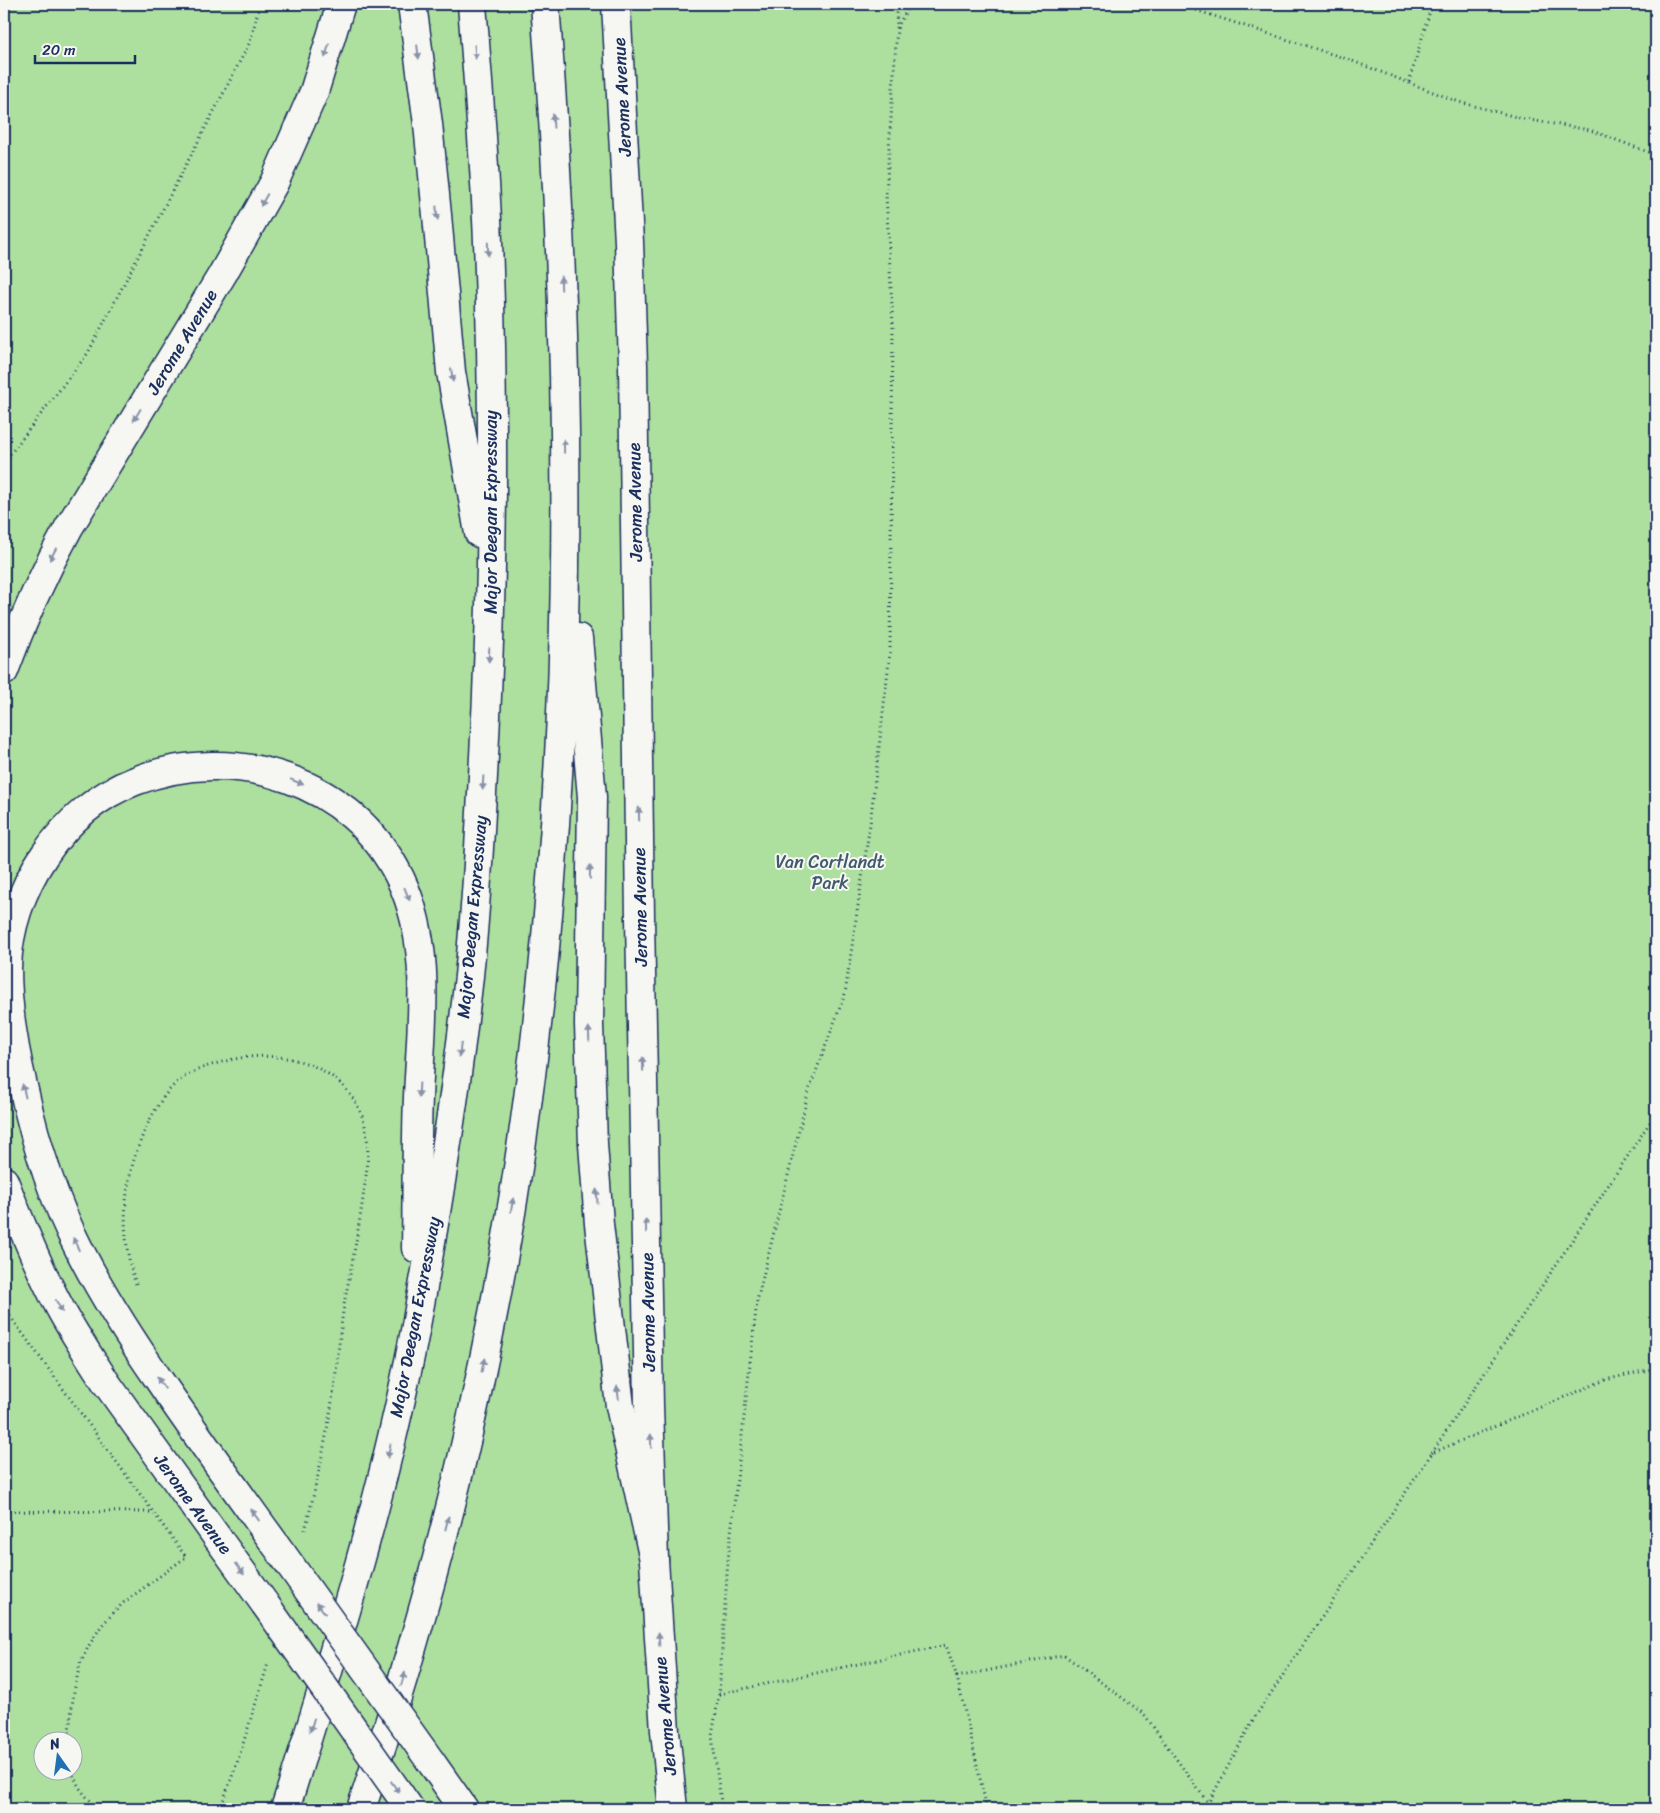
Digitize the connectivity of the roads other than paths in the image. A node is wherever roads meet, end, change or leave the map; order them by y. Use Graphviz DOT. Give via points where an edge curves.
graph roads {
  1 [pos="341,4"];
  2 [pos="412,4"];
  3 [pos="472,4"];
  4 [pos="545,4"];
  5 [pos="616,4"];
  6 [pos="565,494"];
  7 [pos="491,606"];
  8 [pos="4,671"];
  9 [pos="4,1181"];
  10 [pos="414,1334"];
  11 [pos="654,1560"];
  12 [pos="285,1809"];
  13 [pos="361,1809"];
  14 [pos="410,1809"];
  15 [pos="464,1809"];
  16 [pos="673,1809"];
  1 -- 8 [label="main road, Jerome Avenue, one-way" via="314,92 274,183 54,553 29,604"];
  2 -- 7 [label="main road, one-way" via="446,294 451,372"];
  3 -- 7 [label="main road, Major Deegan Expressway, one-way" via="488,241"];
  6 -- 4 [label="main road, one-way" via="560,249"];
  11 -- 5 [label="main road, Jerome Avenue, one-way" via="640,918 633,365"];
  11 -- 6 [label="main road, one-way" via="620,1406 599,1224 589,1025 592,797"];
  13 -- 6 [label="main road, one-way" via="432,1582 487,1346 509,1227 542,985 553,862 564,615"];
  7 -- 10 [label="main road, Major Deegan Expressway, one-way" via="481,819 469,975 454,1098"];
  9 -- 14 [label="main road, Jerome Avenue, one-way, bridge" via="38,1265 83,1347"];
  10 -- 12 [label="main road, Major Deegan Expressway, one-way" via="359,1567"];
  15 -- 10 [label="main road, one-way, bridge" via="134,1345 87,1265 64,1218 41,1156 20,1076 10,1017 9,946 20,902 41,860 74,821 110,793 132,781 204,766 250,769 294,780 333,800 367,828 399,877 414,913 422,969"];
  16 -- 11 [label="main road, Jerome Avenue, one-way"];
}
